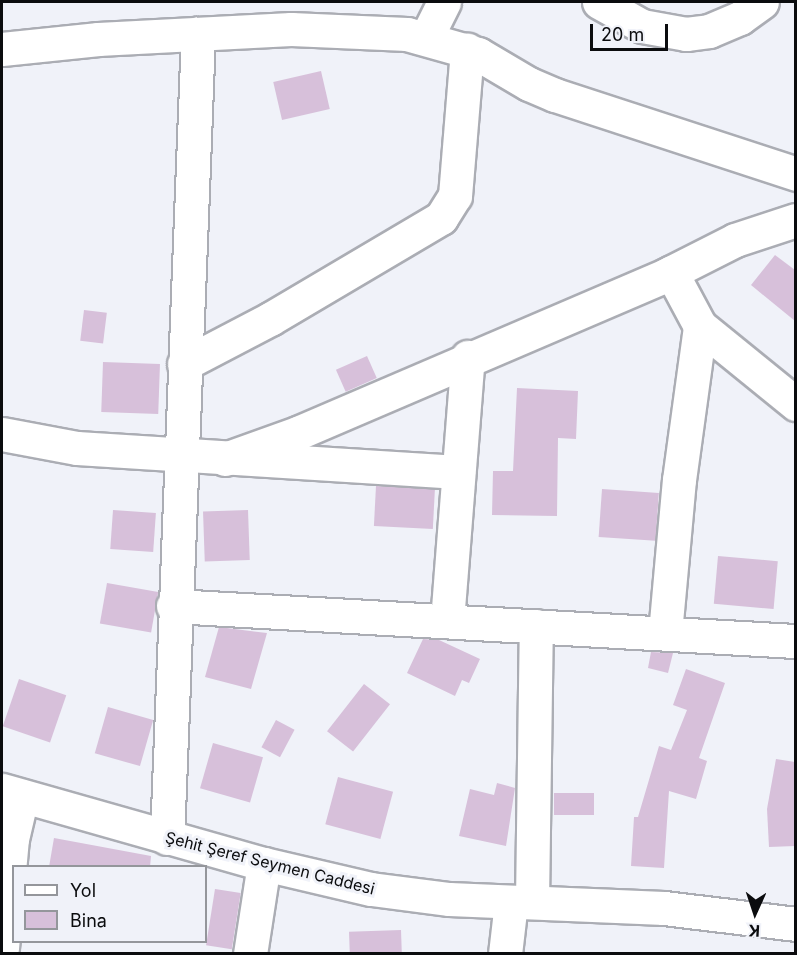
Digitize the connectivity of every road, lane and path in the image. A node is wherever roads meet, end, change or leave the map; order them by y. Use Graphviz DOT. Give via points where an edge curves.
graph roads {
  1 [pos="444,2"];
  2 [pos="599,2"];
  3 [pos="762,2"];
  4 [pos="198,34"];
  5 [pos="426,38"];
  6 [pos="2,49"];
  7 [pos="467,50"];
  8 [pos="795,174"];
  9 [pos="795,220"];
  10 [pos="671,273"];
  11 [pos="700,326"];
  12 [pos="468,357"];
  13 [pos="184,364"];
  14 [pos="795,404"];
  15 [pos="2,434"];
  16 [pos="181,456"];
  17 [pos="225,459"];
  18 [pos="458,472"];
  19 [pos="173,606"];
  20 [pos="447,621"];
  21 [pos="536,626"];
  22 [pos="665,633"];
  23 [pos="795,641"];
  24 [pos="12,793"];
  25 [pos="166,838"];
  26 [pos="7,839"];
  27 [pos="264,864"];
  28 [pos="521,902"];
  29 [pos="795,924"];
  30 [pos="2,948"];
  31 [pos="250,954"];
  32 [pos="506,954"];
  1 -- 5 [label="street"];
  2 -- 3 [label="street" via="642,26 686,34 709,31 740,18"];
  4 -- 5 [label="street" via="362,30"];
  4 -- 6 [label="street"];
  4 -- 13 [label="street"];
  5 -- 7 [label="street"];
  7 -- 8 [label="street" via="555,95"];
  7 -- 13 [label="street" via="455,196 441,218 270,319"];
  9 -- 10 [label="street" via="735,240"];
  10 -- 11 [label="street"];
  10 -- 12 [label="street"];
  11 -- 14 [label="street"];
  11 -- 22 [label="street" via="679,480"];
  12 -- 17 [label="street" via="300,432"];
  12 -- 18 [label="street"];
  13 -- 16 [label="street"];
  15 -- 16 [label="street" via="49,445"];
  16 -- 17 [label="street"];
  16 -- 19 [label="street"];
  17 -- 18 [label="street"];
  18 -- 20 [label="street"];
  19 -- 20 [label="street"];
  19 -- 25 [label="street"];
  20 -- 21 [label="street"];
  21 -- 22 [label="street"];
  21 -- 28 [label="street"];
  22 -- 23 [label="street"];
  24 -- 25 [label="street, Şehit Şeref Seymen Caddesi"];
  24 -- 26 [label="street"];
  25 -- 27 [label="street, Şehit Şeref Seymen Caddesi"];
  26 -- 30 [label="street"];
  27 -- 28 [label="street, Şehit Şeref Seymen Caddesi" via="371,889"];
  27 -- 31 [label="street"];
  28 -- 29 [label="street, Şehit Şeref Seymen Caddesi" via="664,908"];
  28 -- 32 [label="street"];
}
